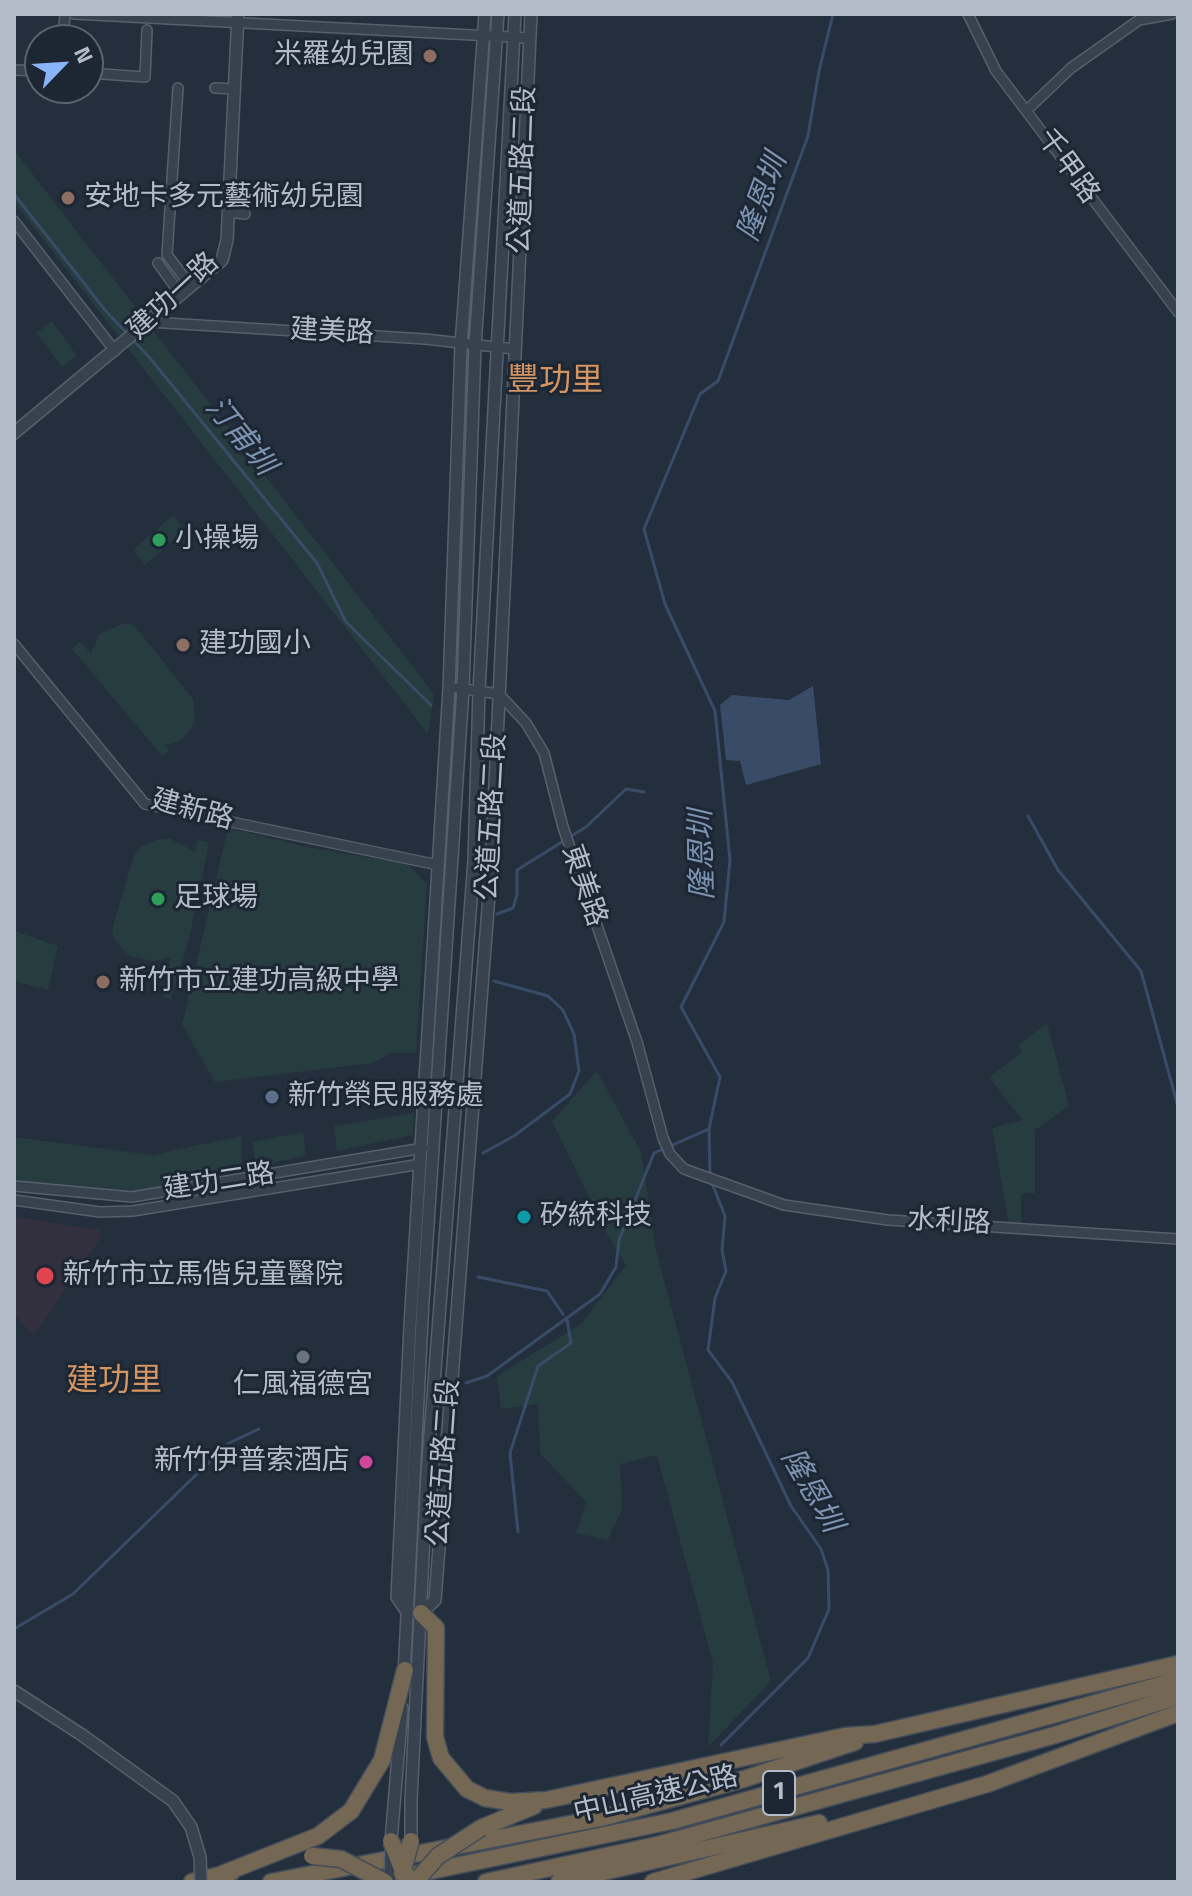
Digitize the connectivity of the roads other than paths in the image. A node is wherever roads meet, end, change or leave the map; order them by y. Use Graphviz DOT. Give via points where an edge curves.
graph roads {
  1 [pos="74,14"];
  2 [pos="485,14"];
  3 [pos="498,14"];
  4 [pos="515,14"];
  5 [pos="531,14"];
  6 [pos="968,14"];
  7 [pos="1172,14"];
  8 [pos="1141,17"];
  9 [pos="238,19"];
  10 [pos="147,30"];
  11 [pos="490,37"];
  12 [pos="513,37"];
  13 [pos="529,38"];
  14 [pos="104,74"];
  15 [pos="178,88"];
  16 [pos="215,88"];
  17 [pos="234,89"];
  18 [pos="1027,110"];
  19 [pos="229,212"];
  20 [pos="245,214"];
  21 [pos="14,221"];
  22 [pos="158,263"];
  23 [pos="191,286"];
  24 [pos="181,295"];
  25 [pos="1178,312"];
  26 [pos="146,324"];
  27 [pos="461,345"];
  28 [pos="475,346"];
  29 [pos="497,348"];
  30 [pos="514,349"];
  31 [pos="115,351"];
  32 [pos="14,433"];
  33 [pos="14,644"];
  34 [pos="449,688"];
  35 [pos="463,689"];
  36 [pos="479,691"];
  37 [pos="499,694"];
  38 [pos="438,865"];
  39 [pos="423,1148"];
  40 [pos="449,1157"];
  41 [pos="421,1164"];
  42 [pos="703,1179"];
  43 [pos="14,1186"];
  44 [pos="14,1200"];
  45 [pos="462,1223"];
  46 [pos="1178,1239"];
  47 [pos="414,1612"];
  48 [pos="1178,1664"];
  49 [pos="405,1670"];
  50 [pos="1178,1680"];
  51 [pos="14,1691"];
  52 [pos="1178,1696"];
  53 [pos="1178,1713"];
  54 [pos="875,1734"];
  55 [pos="546,1800"];
  56 [pos="903,1808"];
  57 [pos="391,1841"];
  58 [pos="411,1841"];
  59 [pos="222,1874"];
  60 [pos="408,1879"];
  61 [pos="192,1882"];
  62 [pos="201,1882"];
  63 [pos="271,1882"];
  64 [pos="374,1882"];
  65 [pos="388,1882"];
  66 [pos="486,1882"];
  67 [pos="559,1882"];
  68 [pos="653,1882"];
  1 -- 9 [label="street"];
  2 -- 11 [label="street, 公道五路二段"];
  3 -- 11 [label="street, 公道五路二段"];
  4 -- 12 [label="street, 公道五路二段"];
  5 -- 13 [label="street, 公道五路二段"];
  6 -- 18 [label="street, 千甲路" via="996,71"];
  7 -- 8 [label="street"];
  8 -- 18 [label="street" via="1071,68"];
  9 -- 11 [label="street"];
  9 -- 17 [label="street, 建功一路"];
  10 -- 14 [label="street" via="145,77"];
  11 -- 12 [label="street"];
  11 -- 27 [label="street, 公道五路二段"];
  11 -- 28 [label="street, 公道五路二段"];
  12 -- 13 [label="street"];
  12 -- 29 [label="street, 公道五路二段"];
  13 -- 30 [label="street, 公道五路二段"];
  15 -- 23 [label="street" via="167,255"];
  16 -- 17 [label="street"];
  17 -- 19 [label="street, 建功一路"];
  18 -- 25 [label="street, 千甲路"];
  19 -- 20 [label="street"];
  19 -- 23 [label="street, 建功一路" via="222,260"];
  21 -- 31 [label="street"];
  22 -- 24 [label="street"];
  23 -- 24 [label="street, 建功一路"];
  24 -- 26 [label="street, 建功一路"];
  26 -- 27 [label="street, 建美路"];
  26 -- 31 [label="street, 建功一路"];
  27 -- 28 [label="street, 建美路"];
  27 -- 34 [label="street, 公道五路二段"];
  28 -- 29 [label="street, 建美路"];
  28 -- 35 [label="street, 公道五路二段"];
  29 -- 30 [label="street, 建美路"];
  29 -- 36 [label="street, 公道五路二段"];
  30 -- 37 [label="street, 公道五路二段"];
  31 -- 32 [label="street, 建功一路"];
  33 -- 38 [label="street, 建新路" via="145,804"];
  34 -- 35 [label="street"];
  34 -- 38 [label="street, 公道五路二段"];
  35 -- 36 [label="street"];
  35 -- 47 [label="street, 公道五路二段" via="423,1301"];
  36 -- 37 [label="street"];
  36 -- 40 [label="street, 公道五路二段" via="474,861"];
  37 -- 42 [label="street, 東美路" via="544,753 663,1138 684,1169"];
  37 -- 45 [label="street, 公道五路二段" via="491,869"];
  38 -- 39 [label="street, 公道五路二段"];
  39 -- 41 [label="street, 公道五路二段"];
  39 -- 43 [label="street, 建功二路" via="132,1197"];
  40 -- 45 [label="street"];
  40 -- 47 [label="street, 公道五路二段"];
  41 -- 44 [label="street, 建功二路" via="133,1211 100,1212"];
  41 -- 47 [label="street, 公道五路二段" via="397,1597"];
  42 -- 46 [label="street, 水利路" via="784,1205 888,1220"];
  45 -- 47 [label="street, 公道五路二段" via="435,1600"];
  47 -- 49 [label="street, 公道五路二段"];
  47 -- 55 [label="highway" via="436,1628 435,1737 441,1758 467,1789 485,1798"];
  47 -- 58 [label="street, 公道五路二段, bridge"];
  48 -- 54 [label="highway"];
  49 -- 57 [label="street, 公道五路二段"];
  49 -- 59 [label="highway" via="382,1760 351,1811 318,1836"];
  50 -- 64 [label="highway, 中山高速公路 / 1" via="672,1821"];
  51 -- 62 [label="street, bridge" via="173,1801 191,1827"];
  52 -- 66 [label="highway, 中山高速公路 / 1" via="661,1844"];
  53 -- 56 [label="highway" via="987,1784"];
  54 -- 55 [label="highway"];
  54 -- 63 [label="highway" via="744,1779 601,1818"];
  55 -- 60 [label="highway, bridge" via="481,1828"];
  56 -- 67 [label="highway"];
  56 -- 68 [label="highway"];
  57 -- 60 [label="highway, bridge"];
  57 -- 65 [label="street, 公道五路二段, bridge"];
  58 -- 60 [label="highway, bridge"];
  59 -- 61 [label="highway"];
  59 -- 65 [label="highway, bridge" via="312,1856 356,1864"];
}
